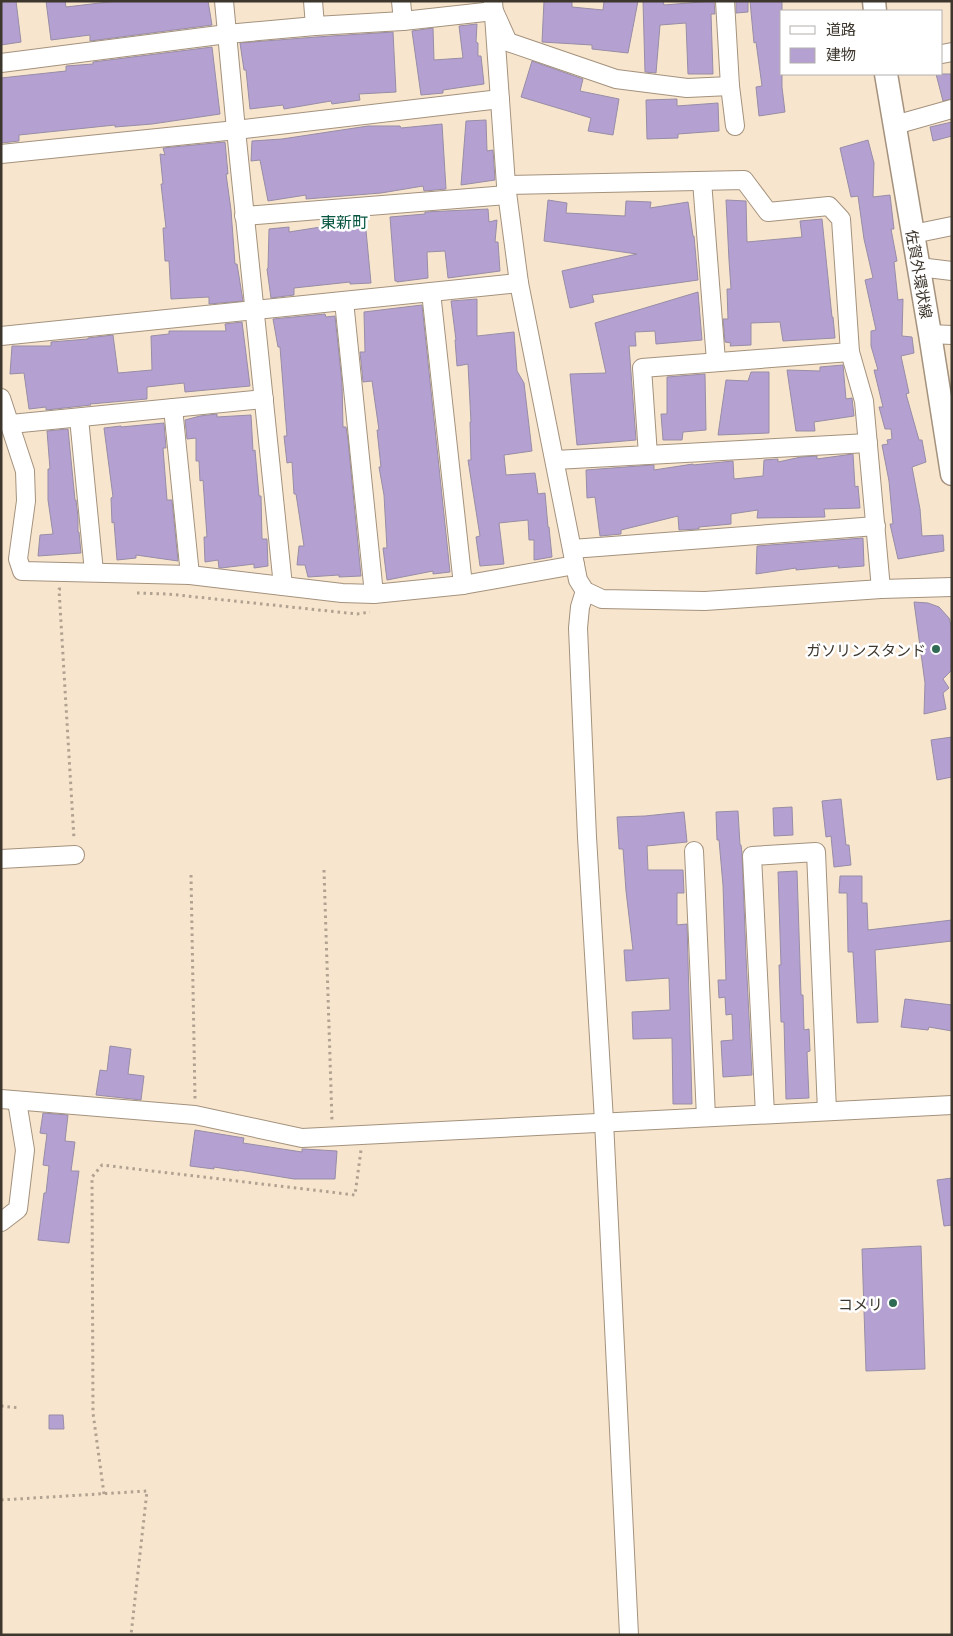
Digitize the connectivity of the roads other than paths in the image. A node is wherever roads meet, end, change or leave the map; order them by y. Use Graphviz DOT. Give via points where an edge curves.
graph roads {
  1 [pos="224,1"];
  2 [pos="313,1"];
  3 [pos="402,1"];
  4 [pos="725,1"];
  5 [pos="493,6"];
  6 [pos="403,21"];
  7 [pos="315,26"];
  8 [pos="227,34"];
  9 [pos="1,63"];
  10 [pos="886,75"];
  11 [pos="730,86"];
  12 [pos="500,99"];
  13 [pos="952,109"];
  14 [pos="895,125"];
  15 [pos="735,126"];
  16 [pos="236,130"];
  17 [pos="1,154"];
  18 [pos="702,181"];
  19 [pos="507,190"];
  20 [pos="244,216"];
  21 [pos="952,226"];
  22 [pos="913,234"];
  23 [pos="919,267"];
  24 [pos="952,271"];
  25 [pos="519,283"];
  26 [pos="431,292"];
  27 [pos="344,301"];
  28 [pos="254,310"];
  29 [pos="941,335"];
  30 [pos="1,336"];
  31 [pos="850,352"];
  32 [pos="716,362"];
  33 [pos="1,398"];
  34 [pos="264,399"];
  35 [pos="173,408"];
  36 [pos="80,418"];
  37 [pos="11,424"];
  38 [pos="868,443"];
  39 [pos="648,455"];
  40 [pos="555,460"];
  41 [pos="952,474"];
  42 [pos="876,526"];
  43 [pos="574,557"];
  44 [pos="94,572"];
  45 [pos="190,576"];
  46 [pos="463,585"];
  47 [pos="283,586"];
  48 [pos="952,587"];
  49 [pos="882,590"];
  50 [pos="585,591"];
  51 [pos="375,603"];
  52 [pos="694,851"];
  53 [pos="75,855"];
  54 [pos="1,859"];
  55 [pos="9,1100"];
  56 [pos="952,1105"];
  57 [pos="827,1111"];
  58 [pos="765,1114"];
  59 [pos="706,1117"];
  60 [pos="604,1122"];
  61 [pos="1,1222"];
  62 [pos="629,1635"];
  1 -- 8 [label="street"];
  2 -- 7 [label="street"];
  3 -- 6 [label="street"];
  4 -- 11 [label="street"];
  5 -- 6 [label="street"];
  5 -- 11 [label="street" via="508,42 616,79 686,88"];
  5 -- 12 [label="street"];
  6 -- 7 [label="street"];
  7 -- 8 [label="street"];
  8 -- 9 [label="street"];
  8 -- 16 [label="street"];
  10 -- 14 [label="main road, 佐賀外環状線"];
  11 -- 15 [label="street"];
  12 -- 16 [label="street"];
  12 -- 19 [label="street"];
  13 -- 14 [label="street"];
  14 -- 22 [label="main road, 佐賀外環状線"];
  16 -- 17 [label="street"];
  16 -- 20 [label="street"];
  18 -- 19 [label="street"];
  18 -- 31 [label="street" via="744,180 768,212 829,206 841,220"];
  18 -- 32 [label="street"];
  19 -- 20 [label="street"];
  19 -- 25 [label="street"];
  20 -- 28 [label="street"];
  21 -- 22 [label="street"];
  22 -- 23 [label="main road, 佐賀外環状線"];
  23 -- 24 [label="street"];
  23 -- 29 [label="main road, 佐賀外環状線"];
  25 -- 26 [label="street"];
  25 -- 40 [label="street"];
  26 -- 27 [label="street"];
  26 -- 46 [label="street"];
  27 -- 28 [label="street"];
  27 -- 51 [label="street"];
  28 -- 30 [label="street"];
  28 -- 34 [label="street"];
  29 -- 41 [label="main road, 佐賀外環状線"];
  31 -- 32 [label="street"];
  31 -- 38 [label="street" via="864,401"];
  32 -- 39 [label="street" via="642,368"];
  33 -- 37 [label="street"];
  34 -- 35 [label="street"];
  34 -- 47 [label="street"];
  35 -- 36 [label="street"];
  35 -- 45 [label="street"];
  36 -- 37 [label="street"];
  36 -- 44 [label="street"];
  37 -- 44 [label="street" via="25,471 26,500 18,559 22,571"];
  38 -- 39 [label="street"];
  38 -- 42 [label="street"];
  39 -- 40 [label="street"];
  40 -- 43 [label="street"];
  42 -- 43 [label="street"];
  42 -- 49 [label="street"];
  43 -- 46 [label="street"];
  43 -- 50 [label="street" via="578,580"];
  44 -- 45 [label="street"];
  45 -- 47 [label="street"];
  46 -- 51 [label="street"];
  47 -- 51 [label="street" via="342,594"];
  48 -- 49 [label="street"];
  49 -- 50 [label="street" via="705,600 602,599"];
  50 -- 60 [label="street" via="578,628"];
  52 -- 59 [label="street"];
  53 -- 54 [label="street"];
  55 -- 60 [label="street" via="195,1115 302,1138"];
  55 -- 61 [label="street" via="25,1150 18,1208"];
  56 -- 57 [label="street"];
  57 -- 58 [label="street"];
  57 -- 58 [label="street" via="816,852 752,856"];
  58 -- 59 [label="street"];
  59 -- 60 [label="street"];
  60 -- 62 [label="street"];
}
